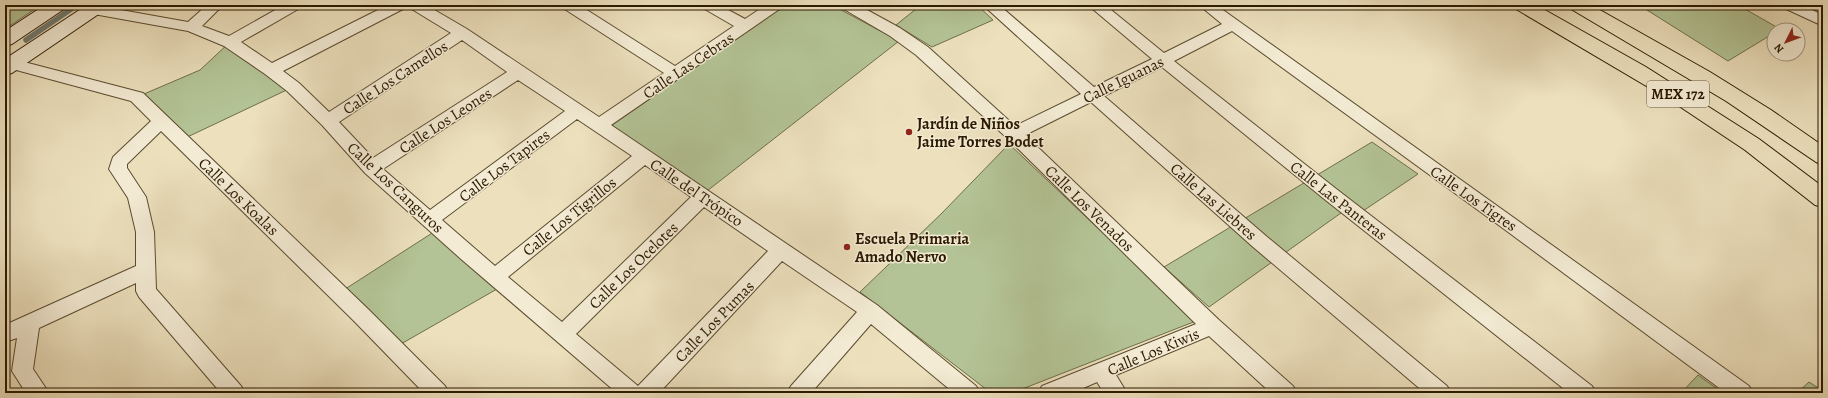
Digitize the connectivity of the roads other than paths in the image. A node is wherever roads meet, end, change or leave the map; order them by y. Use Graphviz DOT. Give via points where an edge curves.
graph roads {
  1 [pos="58,5"];
  2 [pos="216,5"];
  3 [pos="295,5"];
  4 [pos="400,5"];
  5 [pos="415,5"];
  6 [pos="568,5"];
  7 [pos="708,5"];
  8 [pos="776,5"];
  9 [pos="848,5"];
  10 [pos="990,5"];
  11 [pos="1095,5"];
  12 [pos="1206,5"];
  13 [pos="1522,5"];
  14 [pos="1577,5"];
  15 [pos="1789,5"];
  16 [pos="96,7"];
  17 [pos="1823,22"];
  18 [pos="1234,25"];
  19 [pos="745,26"];
  20 [pos="191,27"];
  21 [pos="462,33"];
  22 [pos="5,40"];
  23 [pos="230,42"];
  24 [pos="1162,59"];
  25 [pos="7,64"];
  26 [pos="271,70"];
  27 [pos="518,72"];
  28 [pos="675,73"];
  29 [pos="1092,94"];
  30 [pos="577,110"];
  31 [pos="162,120"];
  32 [pos="328,121"];
  33 [pos="599,125"];
  34 [pos="1013,134"];
  35 [pos="644,156"];
  36 [pos="1823,157"];
  37 [pos="371,168"];
  38 [pos="704,196"];
  39 [pos="1823,199"];
  40 [pos="431,219"];
  41 [pos="782,250"];
  42 [pos="145,270"];
  43 [pos="495,277"];
  44 [pos="870,311"];
  45 [pos="30,322"];
  46 [pos="1212,326"];
  47 [pos="5,334"];
  48 [pos="563,334"];
  49 [pos="1102,372"];
  50 [pos="38,393"];
  51 [pos="234,393"];
  52 [pos="438,393"];
  53 [pos="632,393"];
  54 [pos="645,393"];
  55 [pos="798,393"];
  56 [pos="969,393"];
  57 [pos="1049,393"];
  58 [pos="1116,393"];
  59 [pos="1286,393"];
  60 [pos="1440,393"];
  61 [pos="1585,393"];
  62 [pos="1742,393"];
  1 -- 22 [label="main road"];
  2 -- 20 [label="street"];
  3 -- 23 [label="street"];
  4 -- 26 [label="street"];
  5 -- 21 [label="street, Calle del Trópico"];
  6 -- 28 [label="street"];
  7 -- 19 [label="street"];
  8 -- 19 [label="street, Calle Las Cebras"];
  9 -- 34 [label="street, Calle Los Venados" via="922,51"];
  10 -- 29 [label="street, Calle Las Liebres"];
  11 -- 24 [label="street, Calle Las Panteras"];
  12 -- 18 [label="street, Calle Los Tigres"];
  13 -- 39 [label="main road, MEX 172" via="1677,93 1750,143"];
  14 -- 36 [label="main road, MEX 172" via="1708,79 1787,130"];
  15 -- 17 [label="street"];
  16 -- 20 [label="street, Calle Los Canguros"];
  16 -- 25 [label="main road"];
  18 -- 24 [label="street, Calle Iguanas"];
  18 -- 62 [label="street, Calle Los Tigres"];
  19 -- 28 [label="street, Calle Las Cebras"];
  20 -- 23 [label="street, Calle Los Canguros"];
  21 -- 27 [label="street, Calle del Trópico"];
  21 -- 32 [label="street, Calle Los Camellos"];
  23 -- 26 [label="street, Calle Los Canguros"];
  24 -- 29 [label="street, Calle Iguanas"];
  24 -- 61 [label="street, Calle Las Panteras"];
  25 -- 31 [label="street, Calle Los Koalas" via="136,96"];
  26 -- 32 [label="street, Calle Los Canguros" via="293,87"];
  27 -- 30 [label="street, Calle del Trópico"];
  27 -- 37 [label="street, Calle Los Leones"];
  28 -- 33 [label="street, Calle Las Cebras"];
  29 -- 34 [label="street, Calle Iguanas"];
  29 -- 60 [label="street, Calle Las Liebres"];
  30 -- 33 [label="street, Calle del Trópico"];
  30 -- 40 [label="street, Calle Los Tapires"];
  31 -- 42 [label="street" via="119,162 118,169 136,197 145,232"];
  31 -- 52 [label="street, Calle Los Koalas"];
  32 -- 37 [label="street, Calle Los Canguros"];
  33 -- 35 [label="street, Calle del Trópico"];
  34 -- 46 [label="street, Calle Los Venados"];
  35 -- 38 [label="street, Calle del Trópico"];
  35 -- 43 [label="street, Calle Los Tigrillos"];
  37 -- 40 [label="street, Calle Los Canguros"];
  38 -- 41 [label="street, Calle del Trópico"];
  38 -- 48 [label="street, Calle Los Ocelotes"];
  40 -- 43 [label="street, Calle Los Canguros"];
  41 -- 44 [label="street, Calle del Trópico"];
  41 -- 54 [label="street, Calle Los Pumas"];
  42 -- 45 [label="street"];
  42 -- 51 [label="street" via="146,291"];
  43 -- 48 [label="street, Calle Los Canguros"];
  44 -- 55 [label="street"];
  44 -- 56 [label="street, Calle del Trópico"];
  45 -- 47 [label="street"];
  45 -- 50 [label="street" via="22,371"];
  46 -- 49 [label="street, Calle Los Kiwis"];
  46 -- 59 [label="street, Calle Los Venados"];
  48 -- 53 [label="street, Calle Los Canguros"];
  49 -- 57 [label="street, Calle Los Kiwis"];
  49 -- 58 [label="street"];
}
